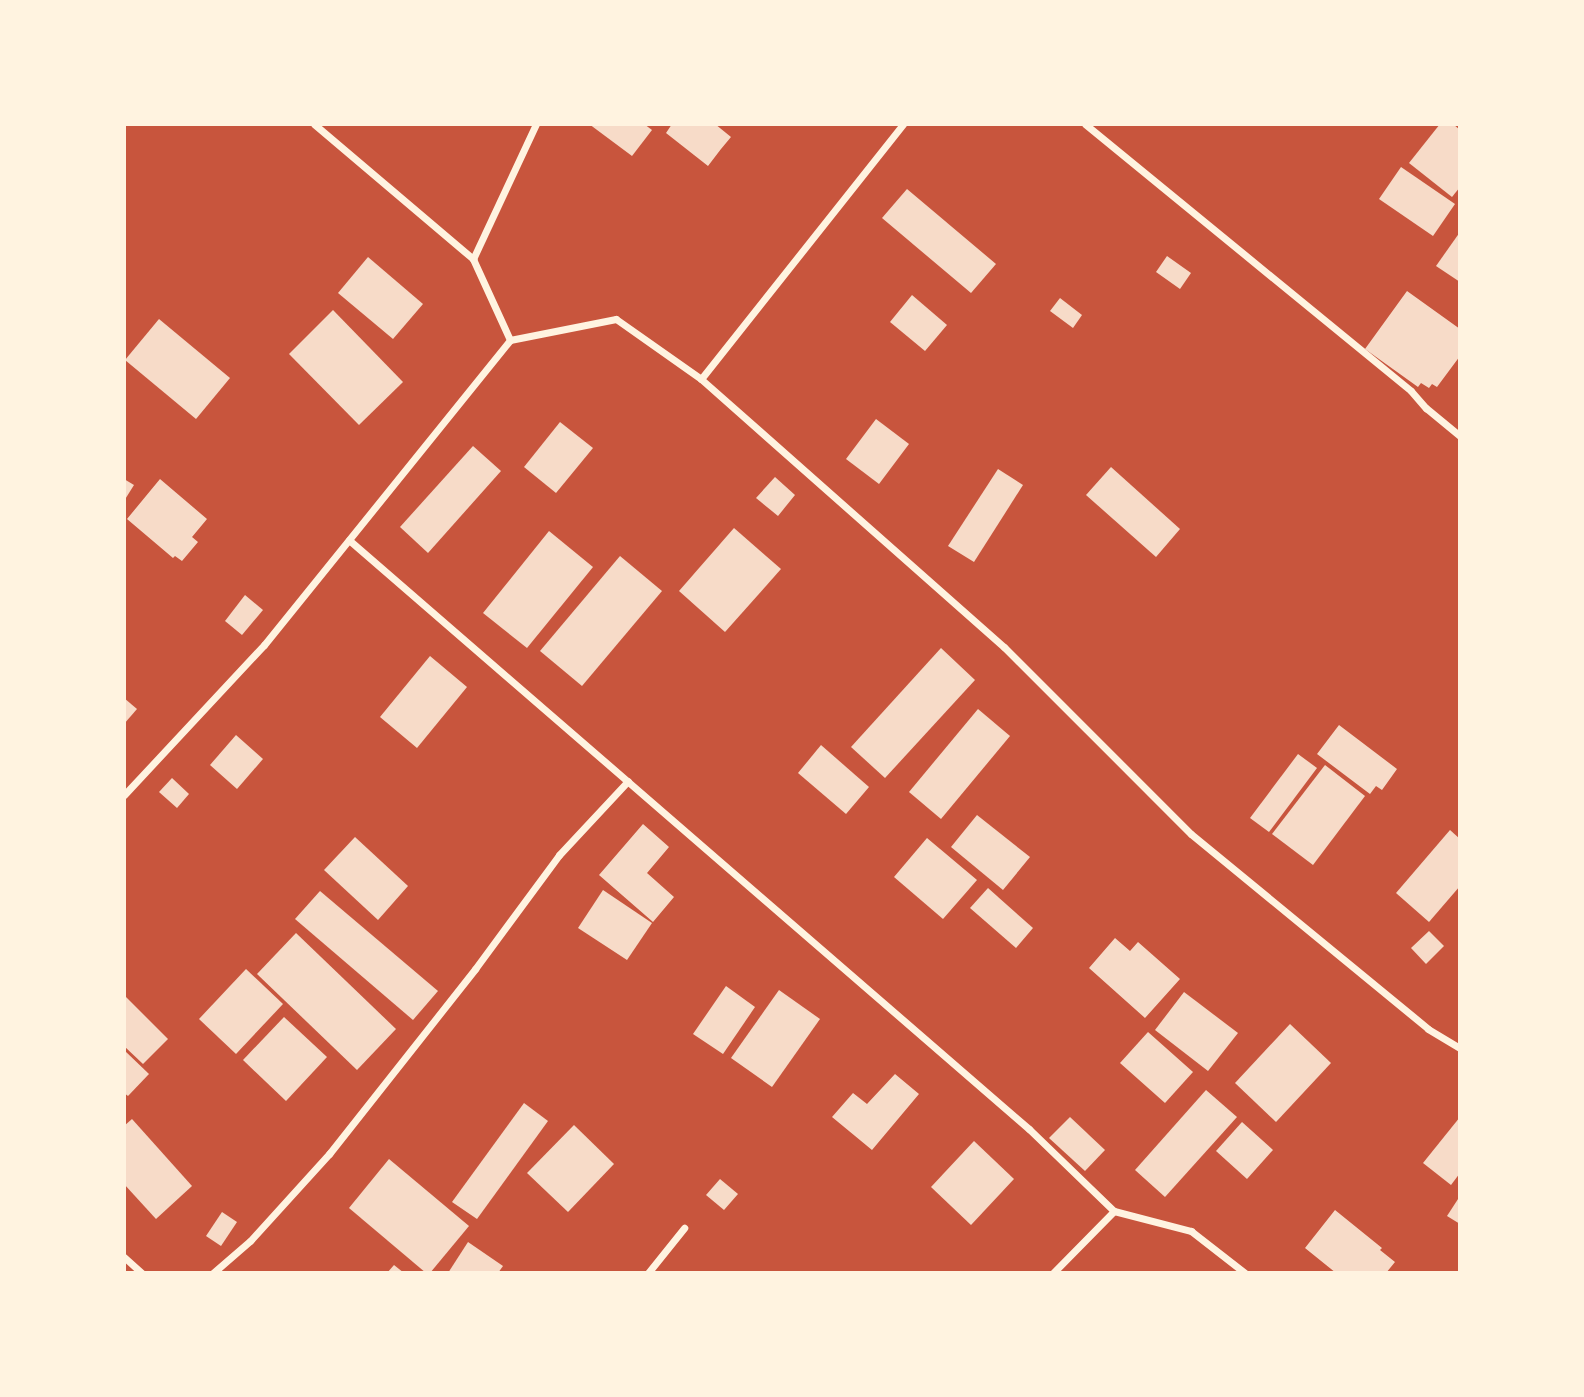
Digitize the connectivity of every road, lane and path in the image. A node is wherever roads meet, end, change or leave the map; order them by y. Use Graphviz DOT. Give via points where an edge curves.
graph roads {
  1 [pos="314,124"];
  2 [pos="536,124"];
  3 [pos="902,124"];
  4 [pos="1085,124"];
  5 [pos="473,259"];
  6 [pos="510,340"];
  7 [pos="701,379"];
  8 [pos="1460,436"];
  9 [pos="349,540"];
  10 [pos="628,781"];
  11 [pos="124,795"];
  12 [pos="1460,1048"];
  13 [pos="1114,1210"];
  14 [pos="684,1228"];
  15 [pos="124,1257"];
  16 [pos="142,1273"];
  17 [pos="212,1273"];
  18 [pos="648,1273"];
  19 [pos="1053,1273"];
  20 [pos="1245,1273"];
  1 -- 5 [label="street"];
  2 -- 5 [label="street"];
  3 -- 7 [label="street"];
  4 -- 8 [label="street"];
  5 -- 6 [label="street"];
  6 -- 7 [label="street" via="616,319"];
  6 -- 9 [label="street"];
  7 -- 12 [label="street" via="1004,647 1191,834 1428,1029"];
  9 -- 10 [label="street"];
  9 -- 11 [label="street" via="264,645"];
  10 -- 13 [label="street" via="1028,1129"];
  10 -- 17 [label="street" via="559,855 329,1154 250,1241"];
  13 -- 19 [label="street"];
  13 -- 20 [label="street" via="1191,1231"];
  14 -- 18 [label="street"];
  15 -- 16 [label="street"];
}
